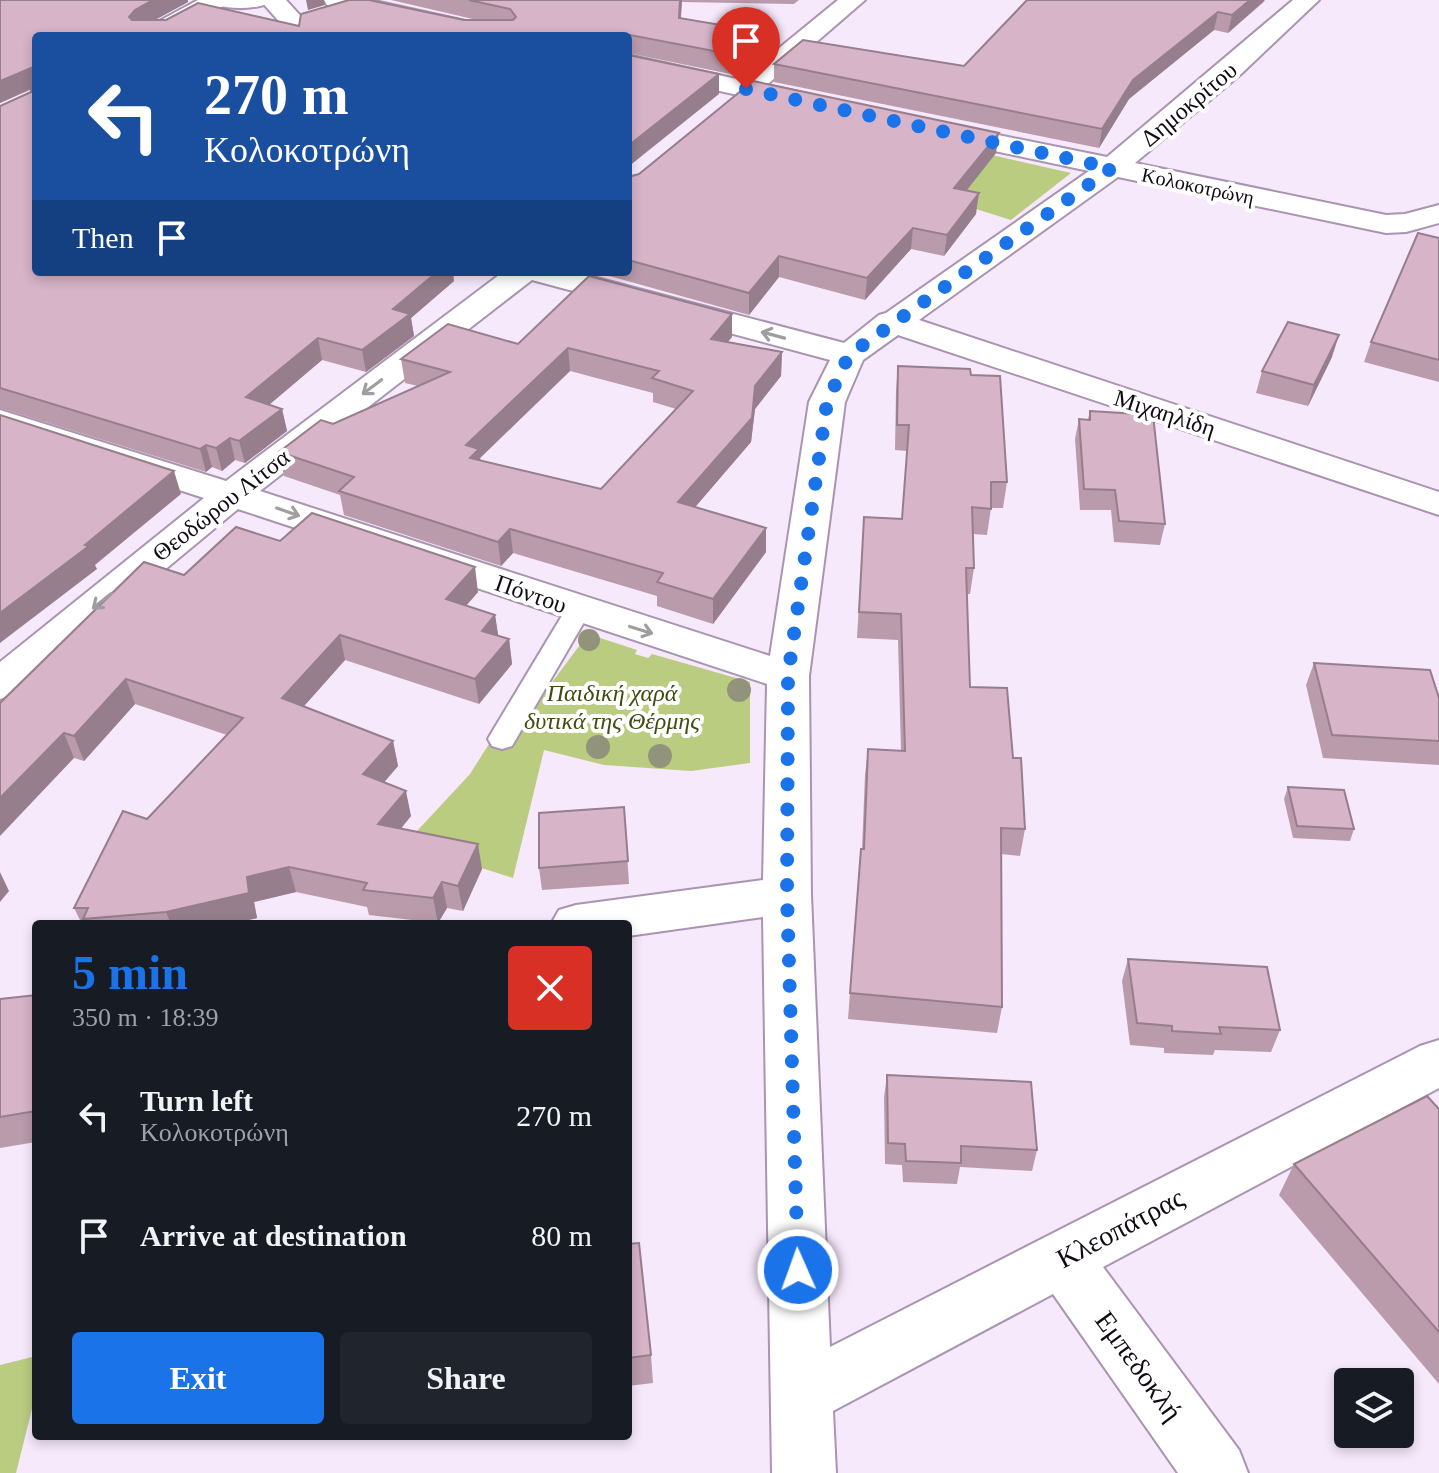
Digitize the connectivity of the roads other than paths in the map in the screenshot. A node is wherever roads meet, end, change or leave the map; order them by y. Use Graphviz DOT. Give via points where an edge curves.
graph roads {
  1 [pos="216,0"];
  2 [pos="225,0"];
  3 [pos="255,0"];
  4 [pos="272,0"];
  5 [pos="853,0"];
  6 [pos="1307,0"];
  7 [pos="354,2"];
  8 [pos="301,30"];
  9 [pos="157,32"];
  10 [pos="485,32"];
  11 [pos="632,64"];
  12 [pos="746,89"];
  13 [pos="822,105"];
  14 [pos="722,108"];
  15 [pos="914,125"];
  16 [pos="1112,168"];
  17 [pos="1439,214"];
  18 [pos="518,276"];
  19 [pos="552,276"];
  20 [pos="891,322"];
  21 [pos="849,355"];
  22 [pos="0,421"];
  23 [pos="234,493"];
  24 [pos="1439,504"];
  25 [pos="578,610"];
  26 [pos="788,676"];
  27 [pos="0,684"];
  28 [pos="502,739"];
  29 [pos="787,895"];
  30 [pos="605,920"];
  31 [pos="1435,1071"];
  32 [pos="1062,1258"];
  33 [pos="801,1395"];
  34 [pos="804,1473"];
  35 [pos="1216,1473"];
  1 -- 9 [label="street"];
  2 -- 3 [label="street"];
  4 -- 8 [label="street"];
  5 -- 12 [label="street"];
  6 -- 16 [label="street, Δημοκρίτου"];
  7 -- 8 [label="street"];
  7 -- 10 [label="street"];
  11 -- 12 [label="street"];
  12 -- 13 [label="street"];
  12 -- 14 [label="street"];
  15 -- 16 [label="street, Κολοκοτρώνη"];
  16 -- 17 [label="street, Κολοκοτρώνη" via="1386,224"];
  16 -- 20 [label="street, Δημοκρίτου"];
  18 -- 23 [label="street, Θεοδώρου Λίτσα, one-way"];
  21 -- 19 [label="street, one-way"];
  20 -- 21 [label="street, Δημοκρίτου"];
  20 -- 24 [label="street, Μιχαηλίδη"];
  21 -- 26 [label="street, Δημοκρίτου" via="827,402"];
  22 -- 23 [label="street, Πόντου"];
  23 -- 25 [label="street, Πόντου, one-way"];
  23 -- 27 [label="street, Θεοδώρου Λίτσα, one-way"];
  25 -- 26 [label="street, Πόντου, one-way"];
  25 -- 28 [label="lane"];
  26 -- 29 [label="street, Δημοκρίτου"];
  29 -- 30 [label="street"];
  29 -- 33 [label="street, Δημοκρίτου"];
  31 -- 32 [label="street, Κλεοπάτρας"];
  32 -- 33 [label="street, Κλεοπάτρας"];
  32 -- 35 [label="street, Εμπεδοκλή"];
  33 -- 34 [label="street, Δημοκρίτου"];
}
